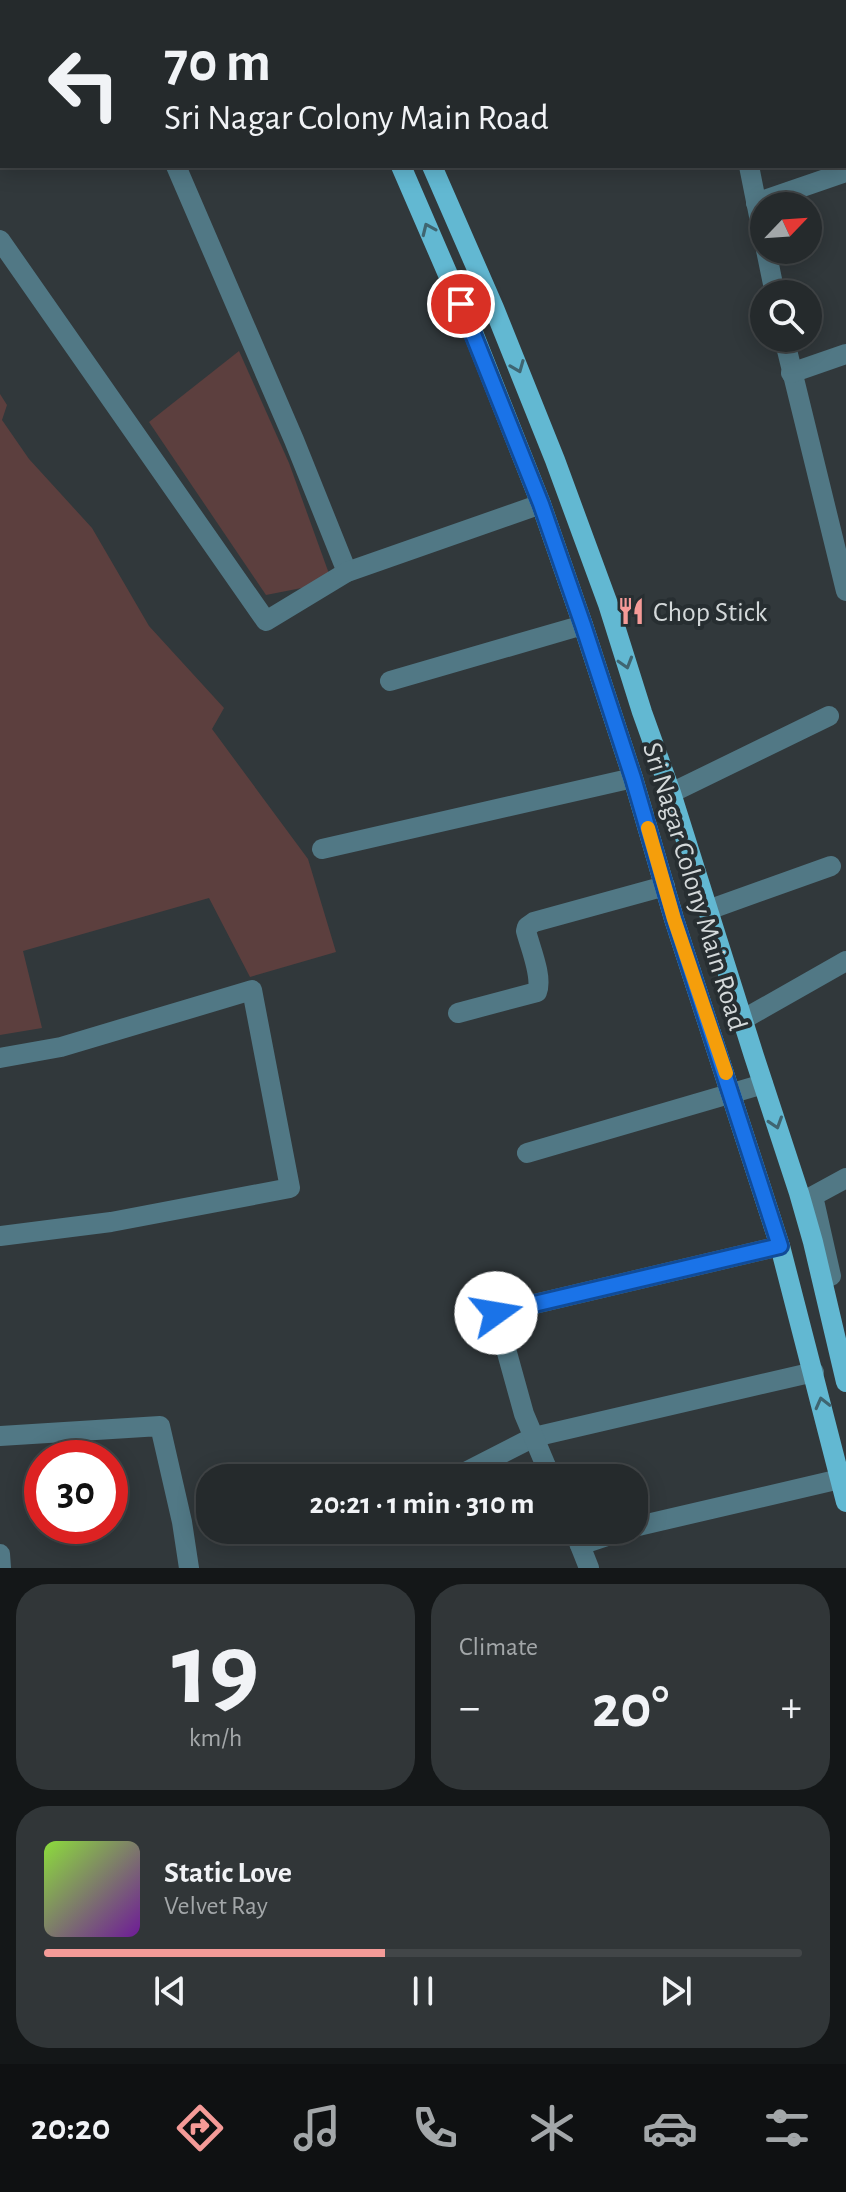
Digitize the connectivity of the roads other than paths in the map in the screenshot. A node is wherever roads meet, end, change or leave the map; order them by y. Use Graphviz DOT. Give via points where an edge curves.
graph roads {
  1 [pos="177,168"];
  2 [pos="402,168"];
  3 [pos="433,168"];
  4 [pos="749,168"];
  5 [pos="846,172"];
  6 [pos="754,192"];
  7 [pos="788,192"];
  8 [pos="0,240"];
  9 [pos="787,352"];
  10 [pos="846,354"];
  11 [pos="791,373"];
  12 [pos="541,504"];
  13 [pos="347,572"];
  14 [pos="846,591"];
  15 [pos="583,625"];
  16 [pos="390,681"];
  17 [pos="829,716"];
  18 [pos="633,778"];
  19 [pos="671,793"];
  20 [pos="322,849"];
  21 [pos="831,866"];
  22 [pos="665,886"];
  23 [pos="708,910"];
  24 [pos="846,961"];
  25 [pos="458,1013"];
  26 [pos="742,1020"];
  27 [pos="0,1058"];
  28 [pos="763,1084"];
  29 [pos="732,1092"];
  30 [pos="527,1153"];
  31 [pos="846,1164"];
  32 [pos="846,1178"];
  33 [pos="799,1193"];
  34 [pos="0,1236"];
  35 [pos="780,1246"];
  36 [pos="846,1340"];
  37 [pos="814,1372"];
  38 [pos="846,1382"];
  39 [pos="0,1436"];
  40 [pos="534,1437"];
  41 [pos="481,1464"];
  42 [pos="545,1464"];
  43 [pos="840,1479"];
  44 [pos="846,1502"];
  45 [pos="648,1524"];
  46 [pos="580,1544"];
  47 [pos="0,1554"];
  48 [pos="1,1568"];
  49 [pos="189,1568"];
  50 [pos="589,1568"];
  1 -- 13 [label="street"];
  12 -- 2 [label="main road, Sri Nagar Colony Main Road, one-way"];
  3 -- 19 [label="main road, Sri Nagar Colony Main Road, one-way" via="555,460"];
  4 -- 6 [label="street"];
  5 -- 7 [label="street"];
  8 -- 13 [label="street" via="266,621"];
  9 -- 11 [label="street"];
  10 -- 11 [label="street"];
  11 -- 14 [label="street"];
  12 -- 13 [label="street"];
  12 -- 15 [label="main road, Sri Nagar Colony Main Road"];
  15 -- 16 [label="street"];
  15 -- 18 [label="main road, Sri Nagar Colony Main Road"];
  17 -- 19 [label="street"];
  18 -- 20 [label="street"];
  18 -- 22 [label="main road, Sri Nagar Colony Main Road"];
  19 -- 23 [label="main road, Sri Nagar Colony Main Road"];
  21 -- 23 [label="street"];
  22 -- 25 [label="street" via="534,922 526,931 539,979 537,992"];
  22 -- 29 [label="main road, Sri Nagar Colony Main Road"];
  23 -- 26 [label="main road, Sri Nagar Colony Main Road"];
  24 -- 26 [label="street"];
  26 -- 28 [label="main road, Sri Nagar Colony Main Road"];
  27 -- 34 [label="street" via="61,1047 252,990 290,1188 111,1222"];
  28 -- 29 [label="street"];
  28 -- 33 [label="main road, Sri Nagar Colony Main Road, one-way"];
  29 -- 30 [label="street"];
  29 -- 35 [label="main road, Sri Nagar Colony Main Road"];
  31 -- 33 [label="street"];
  32 -- 36 [label="street" via="813,1196"];
  33 -- 38 [label="main road, Sri Nagar Colony Main Road"];
  35 -- 37 [label="main road, Sri Nagar Colony Main Road"];
  35 -- 40 [label="street" via="496,1313"];
  37 -- 40 [label="street"];
  43 -- 37 [label="main road, Sri Nagar Colony Main Road, one-way"];
  39 -- 49 [label="street" via="160,1426"];
  40 -- 41 [label="street"];
  40 -- 42 [label="street"];
  43 -- 44 [label="main road, Sri Nagar Colony Main Road"];
  43 -- 45 [label="street"];
  46 -- 50 [label="street"];
  47 -- 48 [label="street"];
}
